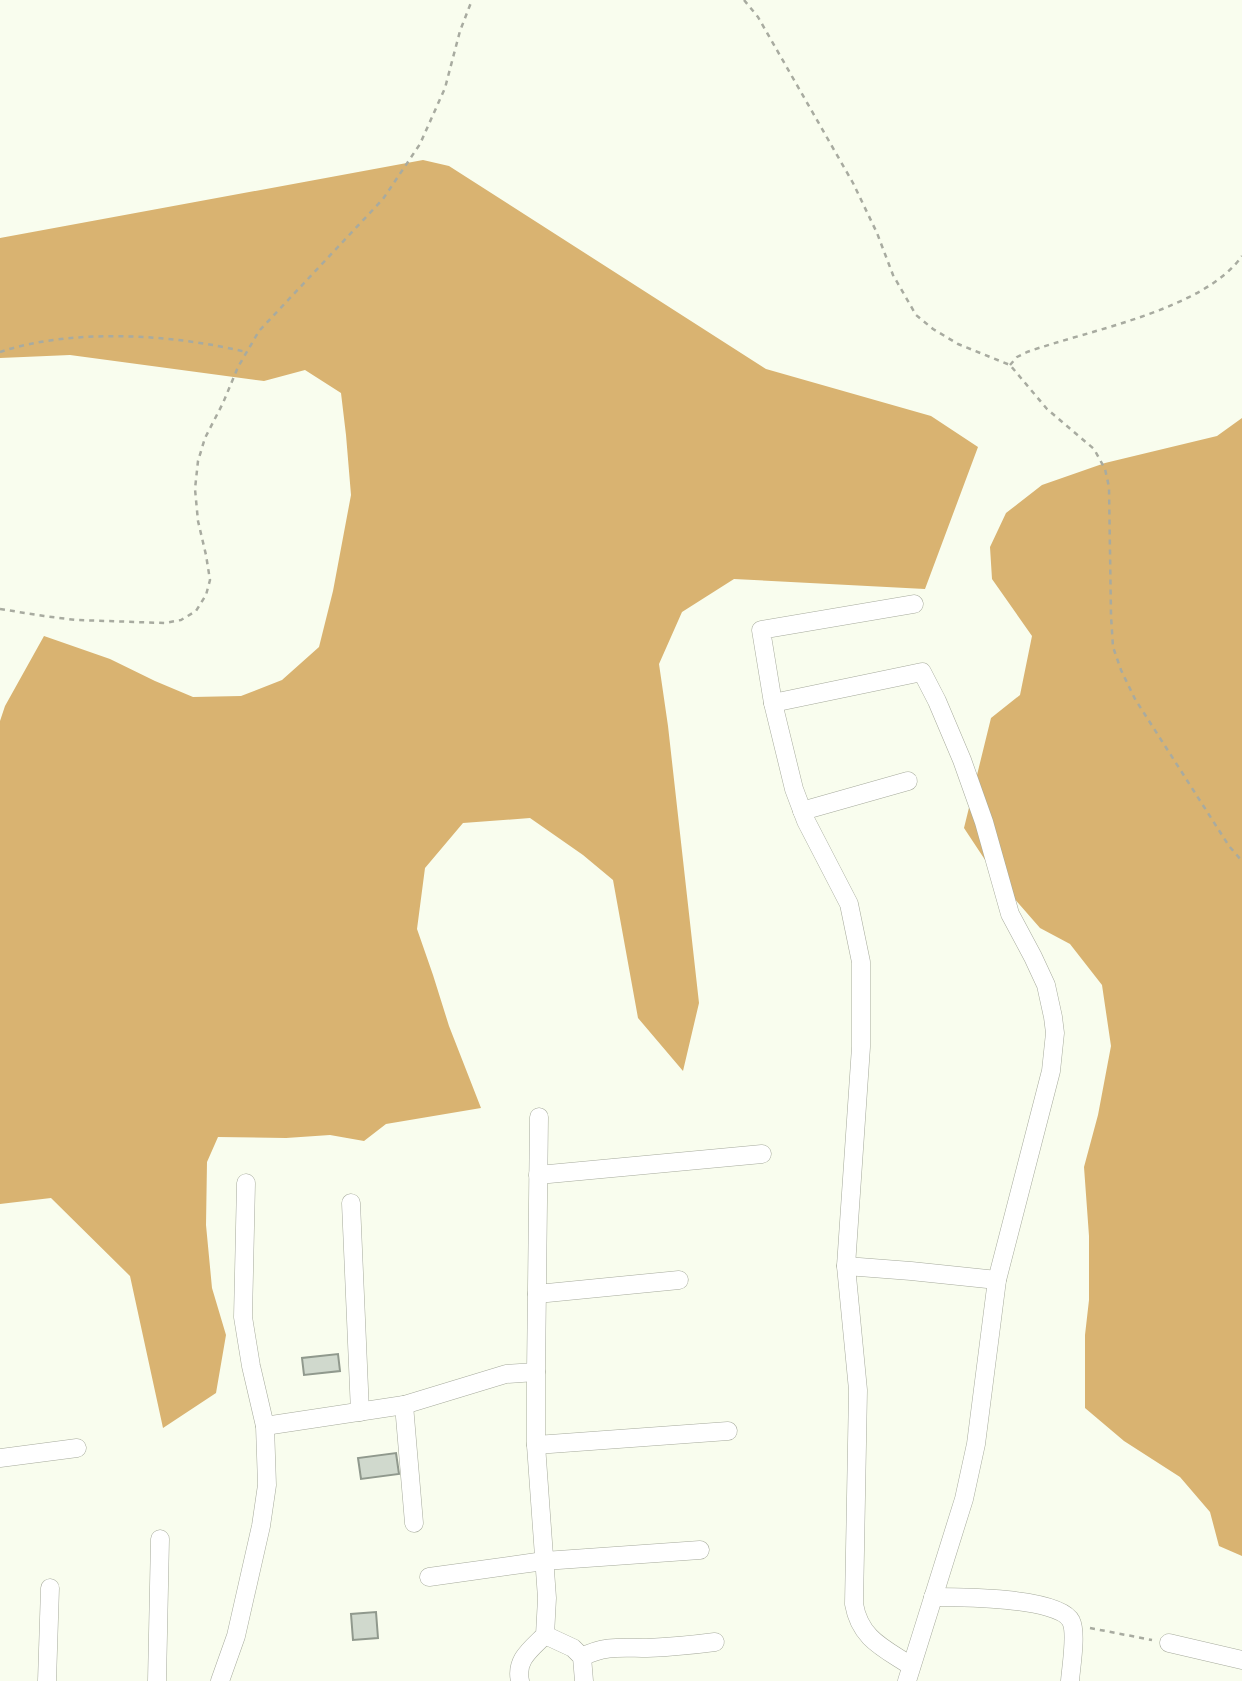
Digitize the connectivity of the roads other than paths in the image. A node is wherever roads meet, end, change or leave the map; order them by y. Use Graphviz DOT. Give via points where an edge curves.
graph roads {
  1 [pos="914,604"];
  2 [pos="773,703"];
  3 [pos="908,781"];
  4 [pos="802,811"];
  5 [pos="539,1117"];
  6 [pos="762,1154"];
  7 [pos="538,1175"];
  8 [pos="246,1183"];
  9 [pos="351,1203"];
  10 [pos="846,1266"];
  11 [pos="679,1280"];
  12 [pos="997,1280"];
  13 [pos="537,1294"];
  14 [pos="536,1372"];
  15 [pos="404,1405"];
  16 [pos="360,1412"];
  17 [pos="265,1426"];
  18 [pos="728,1432"];
  19 [pos="536,1445"];
  20 [pos="77,1448"];
  21 [pos="0,1458"];
  22 [pos="414,1523"];
  23 [pos="160,1539"];
  24 [pos="700,1550"];
  25 [pos="544,1561"];
  26 [pos="429,1577"];
  27 [pos="50,1588"];
  28 [pos="933,1597"];
  29 [pos="545,1635"];
  30 [pos="715,1642"];
  31 [pos="1169,1643"];
  32 [pos="582,1657"];
  33 [pos="1242,1660"];
  34 [pos="909,1673"];
  35 [pos="47,1681"];
  36 [pos="157,1681"];
  37 [pos="220,1681"];
  38 [pos="520,1681"];
  39 [pos="584,1681"];
  40 [pos="1070,1681"];
  1 -- 2 [label="street" via="761,630"];
  2 -- 4 [label="street"];
  2 -- 12 [label="street" via="922,672 962,761 1010,914 1046,985 1054,1017 1051,1071"];
  3 -- 4 [label="street"];
  4 -- 10 [label="street" via="849,904 862,962"];
  5 -- 7 [label="street"];
  6 -- 7 [label="street"];
  7 -- 13 [label="street"];
  8 -- 17 [label="street" via="243,1317"];
  9 -- 16 [label="street"];
  10 -- 12 [label="street"];
  10 -- 34 [label="street" via="858,1390 855,1614 869,1637"];
  11 -- 13 [label="street"];
  12 -- 28 [label="street" via="976,1444"];
  13 -- 14 [label="street"];
  14 -- 15 [label="street" via="506,1374"];
  14 -- 19 [label="street"];
  15 -- 16 [label="street"];
  15 -- 22 [label="street"];
  16 -- 17 [label="street"];
  17 -- 37 [label="street" via="267,1485 261,1526 236,1636"];
  18 -- 19 [label="street"];
  19 -- 25 [label="street"];
  20 -- 21 [label="street"];
  23 -- 36 [label="street"];
  24 -- 25 [label="street"];
  25 -- 26 [label="street"];
  25 -- 29 [label="street"];
  27 -- 35 [label="street"];
  28 -- 34 [label="street"];
  28 -- 40 [label="street" via="997,1599 1062,1613 1072,1624"];
  29 -- 32 [label="street"];
  29 -- 38 [label="street" via="520,1664"];
  30 -- 32 [label="street" via="610,1647"];
  31 -- 33 [label="street"];
  32 -- 39 [label="street"];
}
